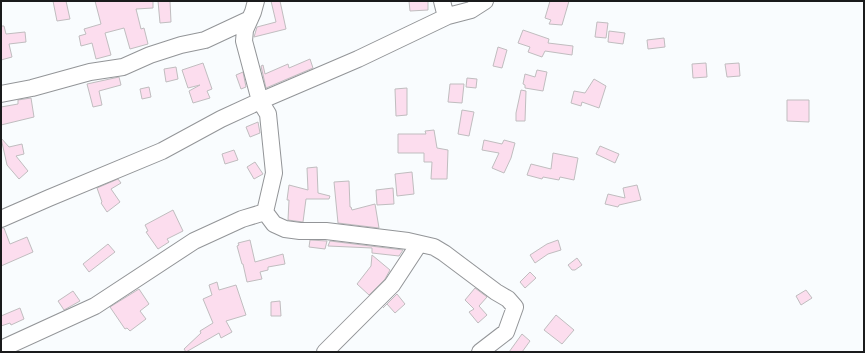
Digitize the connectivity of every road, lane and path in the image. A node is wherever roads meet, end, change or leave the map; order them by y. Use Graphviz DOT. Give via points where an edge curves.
graph roads {
  1 [pos="256,1"];
  2 [pos="442,1"];
  3 [pos="485,1"];
  4 [pos="448,16"];
  5 [pos="243,26"];
  6 [pos="1,94"];
  7 [pos="260,100"];
  8 [pos="265,212"];
  9 [pos="1,219"];
  10 [pos="419,244"];
  11 [pos="1,349"];
  12 [pos="325,352"];
  13 [pos="480,352"];
  1 -- 5 [label="street" via="253,12"];
  2 -- 4 [label="street"];
  3 -- 4 [label="street" via="470,10"];
  4 -- 7 [label="street" via="358,60"];
  5 -- 6 [label="street" via="205,40 150,55 123,67 90,72"];
  5 -- 7 [label="street" via="244,41"];
  7 -- 8 [label="street" via="268,114 274,173"];
  7 -- 9 [label="street" via="162,151"];
  8 -- 10 [label="street" via="274,224 285,229 300,232 326,231"];
  8 -- 11 [label="street" via="194,241 95,306"];
  10 -- 12 [label="street" via="392,285"];
  10 -- 13 [label="street" via="434,247 444,253 508,299 515,307 506,332"];
}
